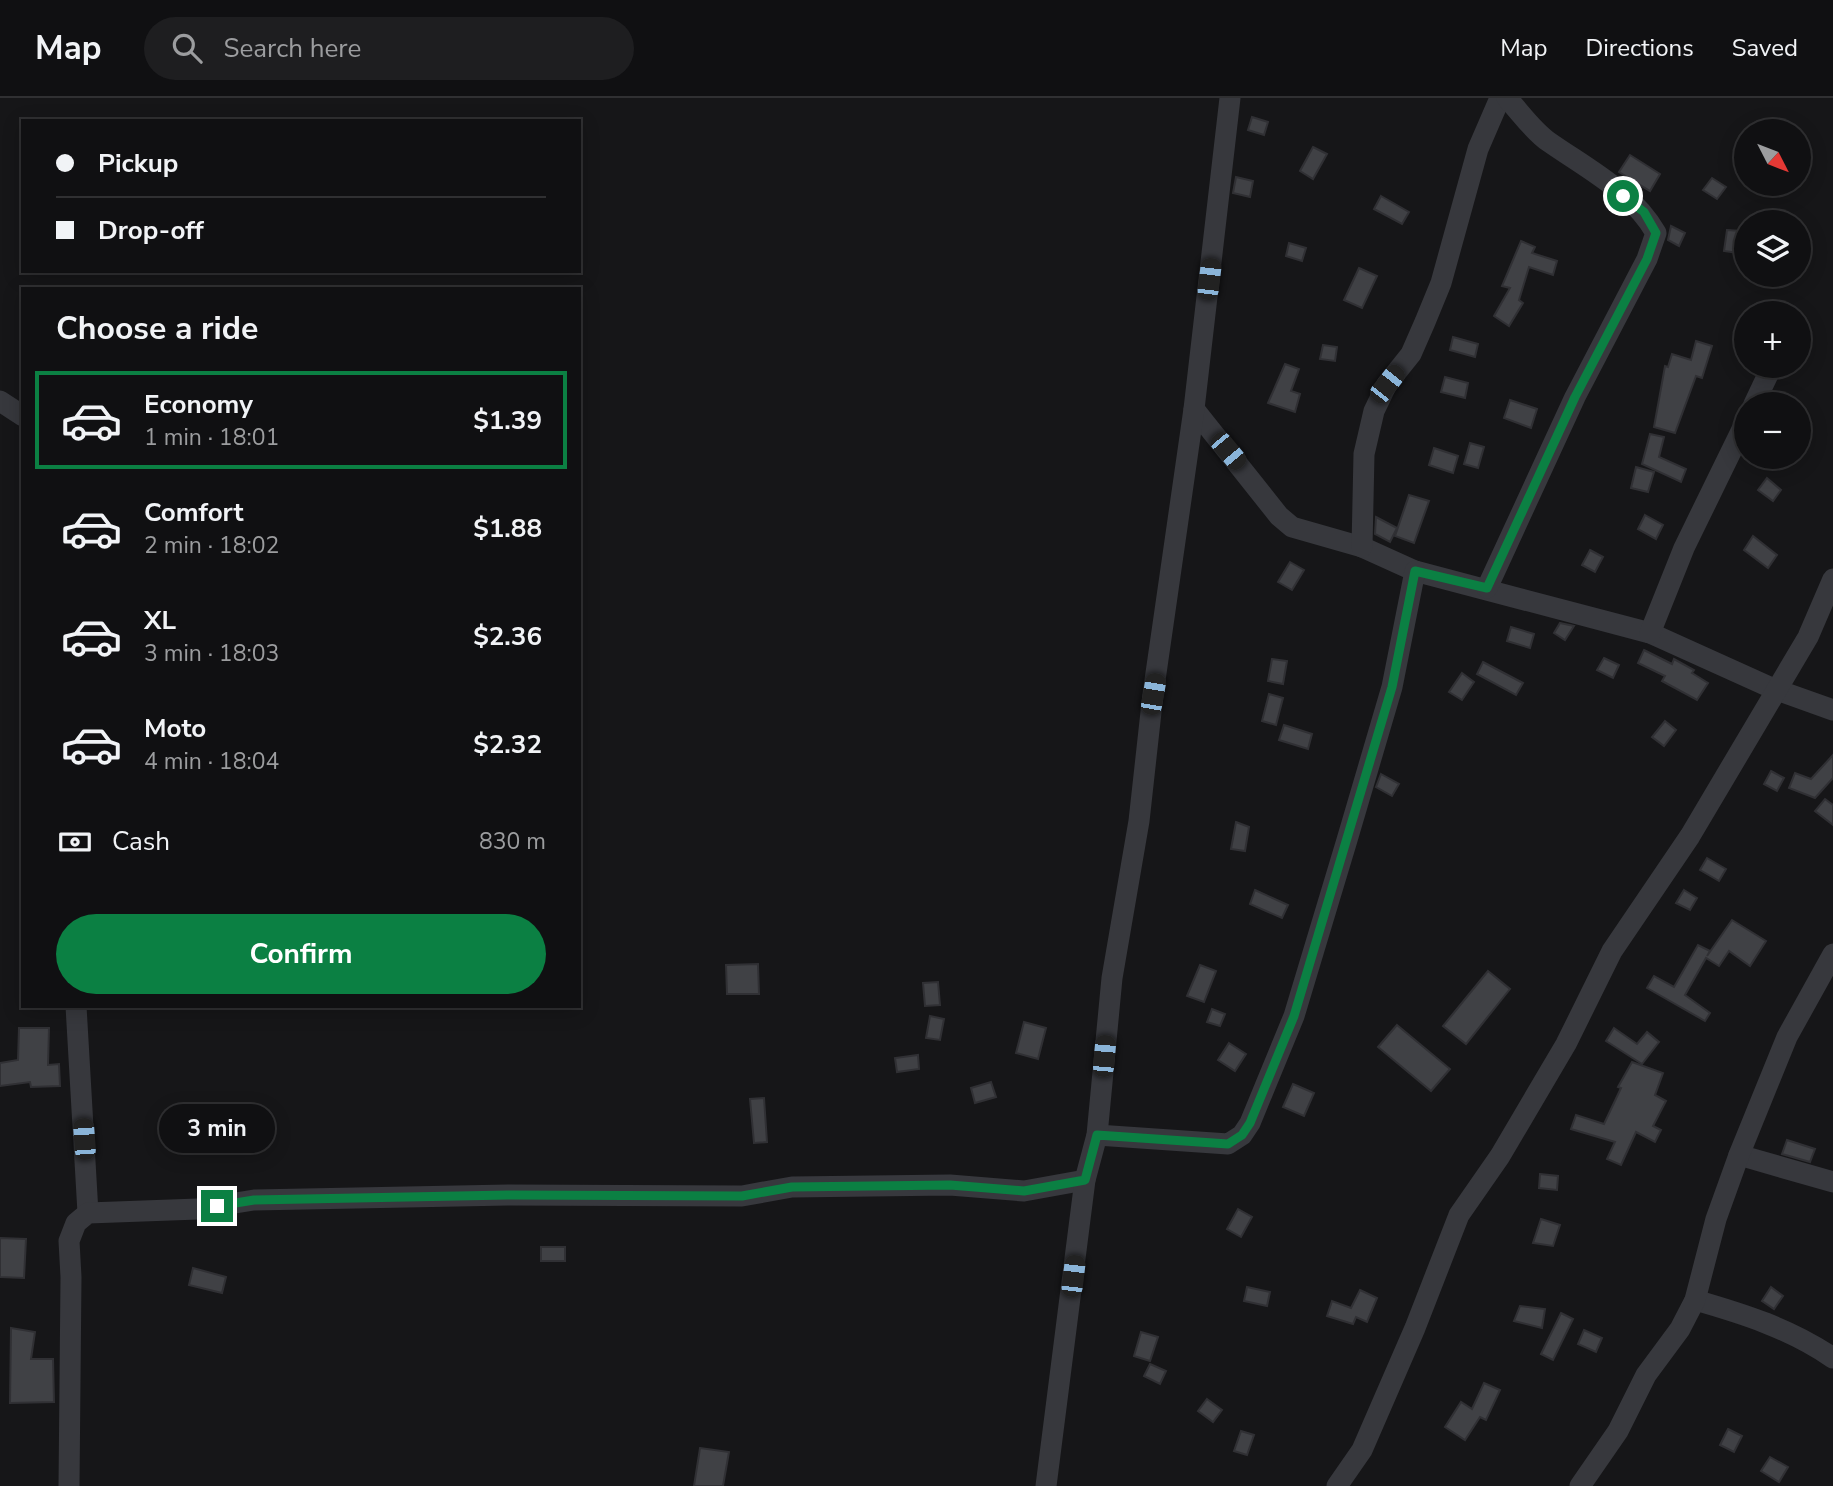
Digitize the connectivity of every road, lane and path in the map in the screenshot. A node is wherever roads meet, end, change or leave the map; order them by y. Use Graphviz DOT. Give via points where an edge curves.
graph roads {
  1 [pos="1230,98"];
  2 [pos="1500,98"];
  3 [pos="1507,98"];
  4 [pos="0,401"];
  5 [pos="1194,409"];
  6 [pos="21,415"];
  7 [pos="1734,446"];
  8 [pos="1362,547"];
  9 [pos="1415,571"];
  10 [pos="1833,579"];
  11 [pos="1487,588"];
  12 [pos="1650,632"];
  13 [pos="1774,689"];
  14 [pos="1833,710"];
  15 [pos="1833,954"];
  16 [pos="76,1008"];
  17 [pos="1097,1135"];
  18 [pos="1739,1155"];
  19 [pos="1085,1180"];
  20 [pos="1833,1182"];
  21 [pos="88,1213"];
  22 [pos="1695,1300"];
  23 [pos="1833,1358"];
  24 [pos="69,1486"];
  25 [pos="1046,1486"];
  26 [pos="1337,1486"];
  27 [pos="1580,1486"];
  1 -- 5 [label="street"];
  2 -- 8 [label="street" via="1479,149 1431,309 1411,354 1387,384 1374,411 1364,454"];
  3 -- 11 [label="street" via="1547,141 1644,212 1656,233"];
  4 -- 6 [label="street"];
  5 -- 8 [label="street" via="1292,527"];
  5 -- 17 [label="street" via="1139,821 1112,978"];
  7 -- 12 [label="street" via="1684,548"];
  8 -- 9 [label="street"];
  9 -- 11 [label="street"];
  9 -- 17 [label="street" via="1392,687 1343,853 1294,1016 1250,1123 1228,1144"];
  10 -- 13 [label="street" via="1808,637"];
  11 -- 12 [label="street"];
  12 -- 13 [label="street"];
  13 -- 14 [label="street"];
  13 -- 26 [label="street" via="1690,836 1612,951 1566,1044 1500,1156 1459,1215 1362,1450"];
  15 -- 18 [label="street" via="1787,1037"];
  16 -- 21 [label="street"];
  17 -- 19 [label="street"];
  18 -- 20 [label="street"];
  18 -- 22 [label="street"];
  19 -- 21 [label="street" via="1024,1191 950,1185 792,1187 742,1196 254,1200 198,1209"];
  19 -- 25 [label="street"];
  21 -- 24 [label="street" via="76,1223 69,1241"];
  22 -- 23 [label="street" via="1805,1339"];
  22 -- 27 [label="street"];
}
